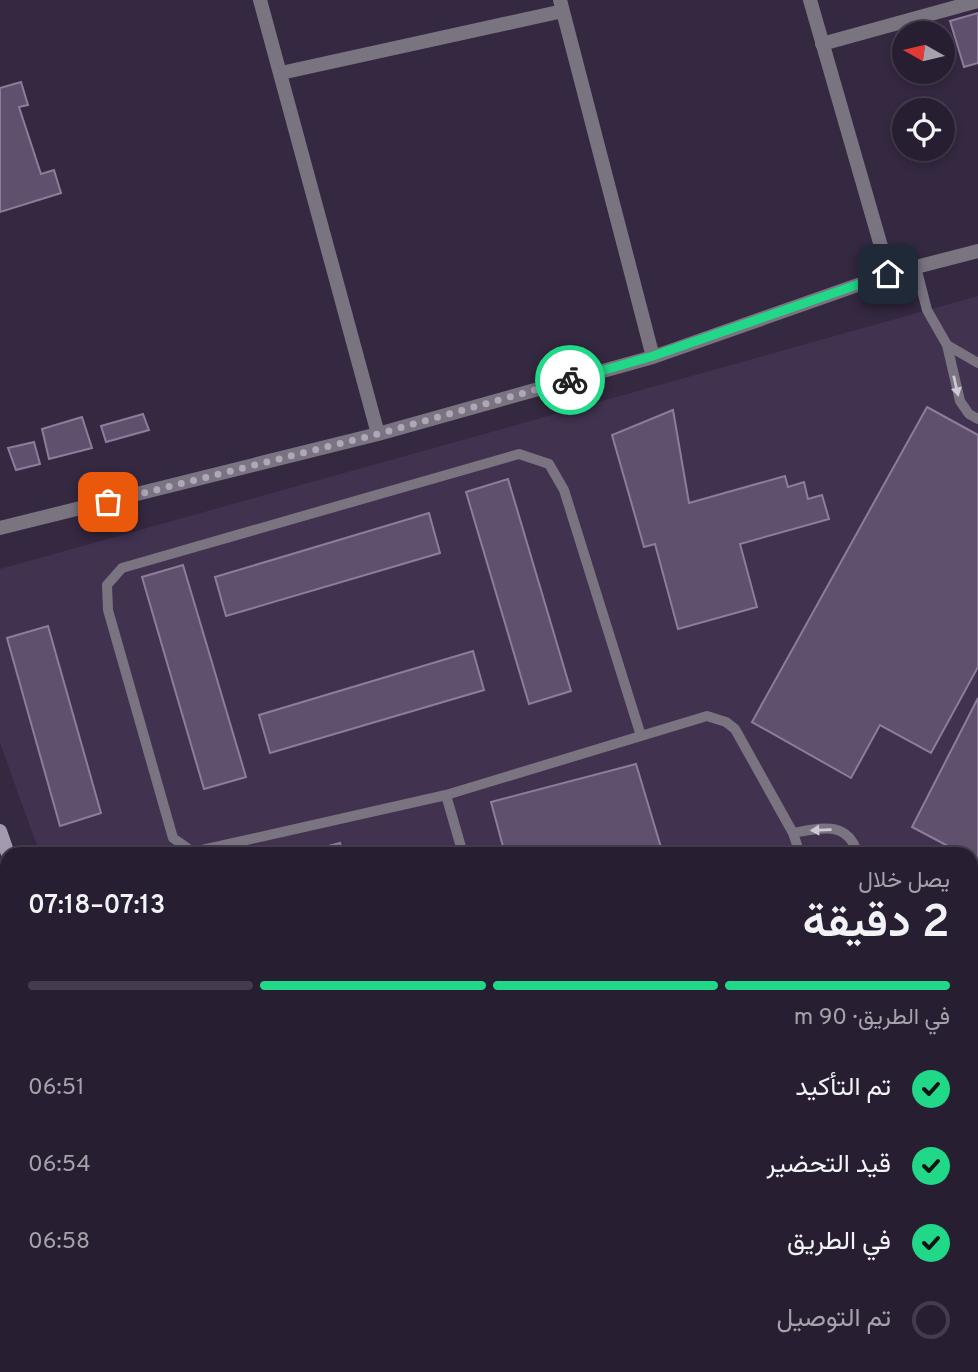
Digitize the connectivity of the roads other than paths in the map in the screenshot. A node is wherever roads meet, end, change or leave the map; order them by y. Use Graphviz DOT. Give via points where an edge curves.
graph roads {
  1 [pos="260,0"];
  2 [pos="810,0"];
  3 [pos="978,1"];
  4 [pos="562,6"];
  5 [pos="822,44"];
  6 [pos="281,73"];
  7 [pos="978,251"];
  8 [pos="916,267"];
  9 [pos="888,274"];
  10 [pos="947,345"];
  11 [pos="653,356"];
  12 [pos="978,363"];
  13 [pos="978,419"];
  14 [pos="378,434"];
  15 [pos="0,528"];
  16 [pos="641,736"];
  17 [pos="446,795"];
  18 [pos="793,833"];
  19 [pos="186,847"];
  20 [pos="216,847"];
  21 [pos="461,847"];
  22 [pos="798,847"];
  23 [pos="856,847"];
  1 -- 6 [label="street"];
  2 -- 5 [label="street"];
  3 -- 5 [label="street"];
  4 -- 6 [label="street"];
  4 -- 11 [label="street"];
  5 -- 9 [label="street"];
  6 -- 14 [label="street"];
  7 -- 8 [label="street"];
  8 -- 9 [label="street"];
  8 -- 10 [label="lane" via="927,310"];
  9 -- 11 [label="street"];
  10 -- 12 [label="lane"];
  10 -- 13 [label="lane, one-way" via="960,401"];
  11 -- 14 [label="street"];
  14 -- 15 [label="street"];
  16 -- 17 [label="lane"];
  16 -- 18 [label="lane" via="707,716 726,722 735,729"];
  16 -- 19 [label="lane" via="564,489 549,464 519,454 122,568 107,585 108,610 173,838"];
  17 -- 20 [label="lane"];
  17 -- 21 [label="lane"];
  18 -- 22 [label="lane"];
  23 -- 18 [label="lane, one-way" via="853,839 840,831 824,828"];
}
